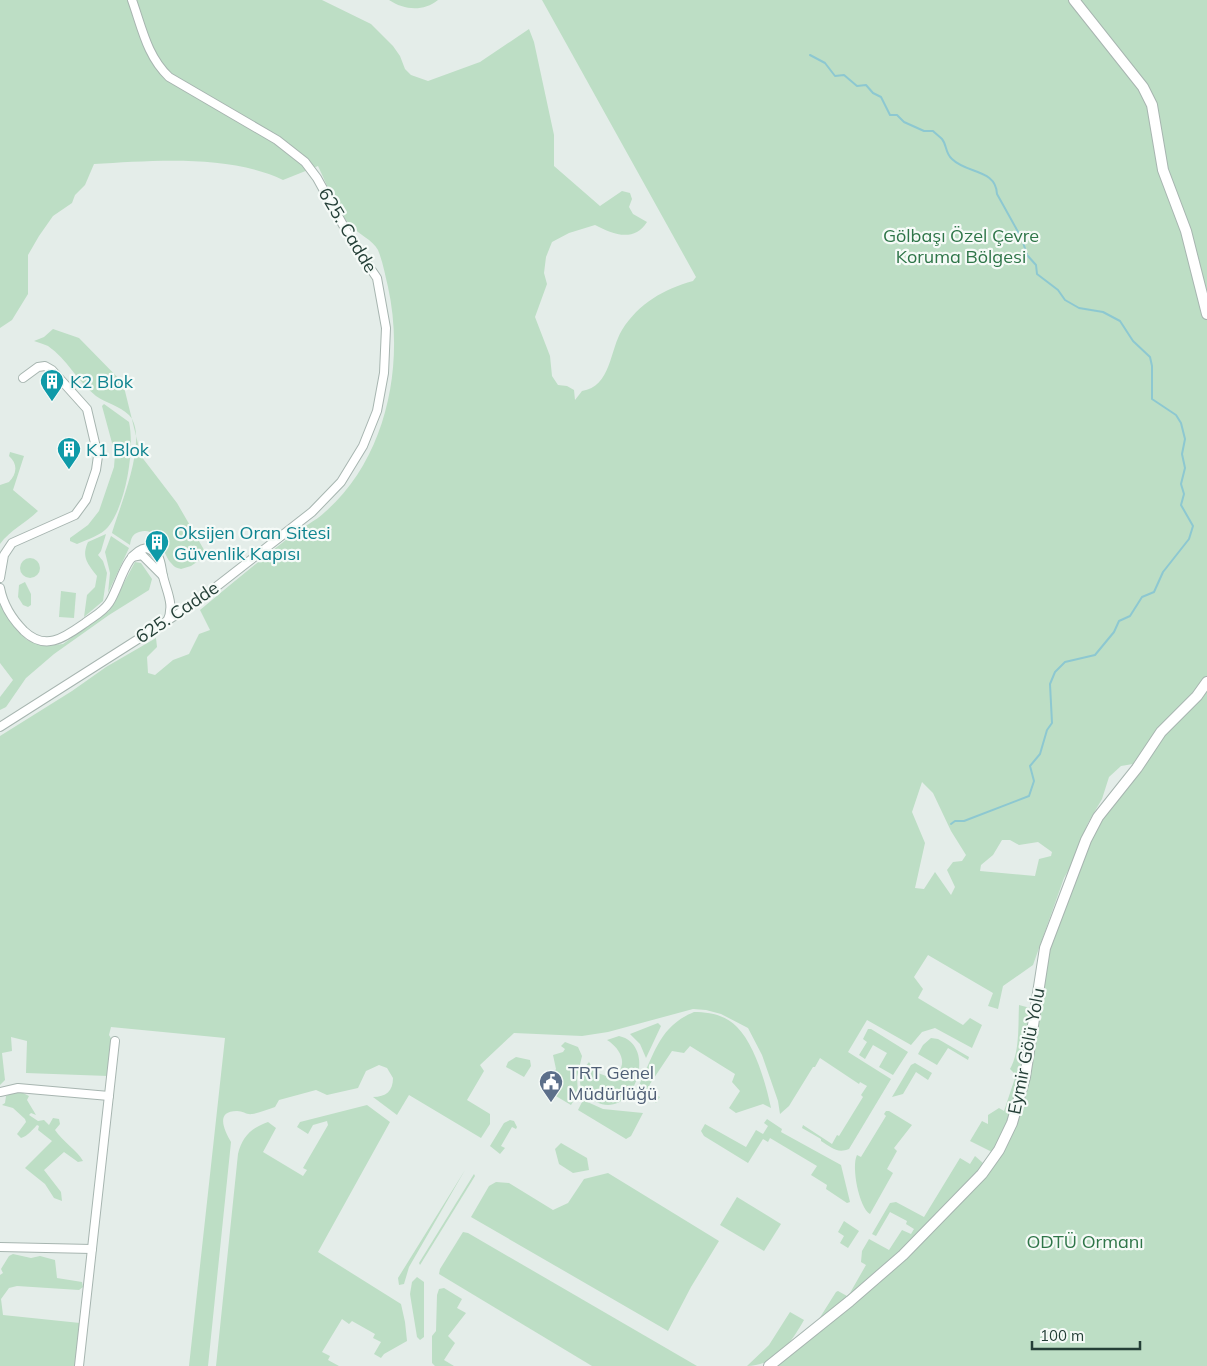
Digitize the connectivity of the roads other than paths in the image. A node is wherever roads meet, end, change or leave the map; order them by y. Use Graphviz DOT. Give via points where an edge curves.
graph roads {
  1 [pos="132,0"];
  2 [pos="1074,0"];
  3 [pos="1207,314"];
  4 [pos="23,378"];
  5 [pos="131,558"];
  6 [pos="163,576"];
  7 [pos="0,578"];
  8 [pos="0,588"];
  9 [pos="166,622"];
  10 [pos="1207,682"];
  11 [pos="0,727"];
  12 [pos="115,1041"];
  13 [pos="0,1092"];
  14 [pos="109,1096"];
  15 [pos="0,1247"];
  16 [pos="92,1249"];
  17 [pos="79,1366"];
  18 [pos="769,1366"];
  1 -- 9 [label="street, 625. Cadde" via="148,49 160,69 277,140 306,162 377,278 386,328 384,372 377,411 363,446 342,482 312,512"];
  2 -- 3 [label="street" via="1143,87 1152,105 1163,170 1186,230"];
  4 -- 7 [label="street" via="45,366 84,404 89,413 98,461 89,493 79,510 71,518 12,543 4,555"];
  5 -- 6 [label="street" via="142,555"];
  5 -- 6 [label="street" via="147,548 156,553 161,560"];
  5 -- 8 [label="street" via="106,607 54,642 39,640 24,631 8,610"];
  6 -- 9 [label="street" via="171,599"];
  9 -- 11 [label="street, 625. Cadde"];
  10 -- 18 [label="street, Eymir Gölü Yolu" via="1161,732 1098,817 1086,840 1046,948 1025,1077 1012,1123 999,1150 982,1174 903,1255"];
  12 -- 14 [label="street"];
  13 -- 14 [label="street" via="18,1088"];
  14 -- 16 [label="street"];
  15 -- 16 [label="street"];
  16 -- 17 [label="street"];
}
